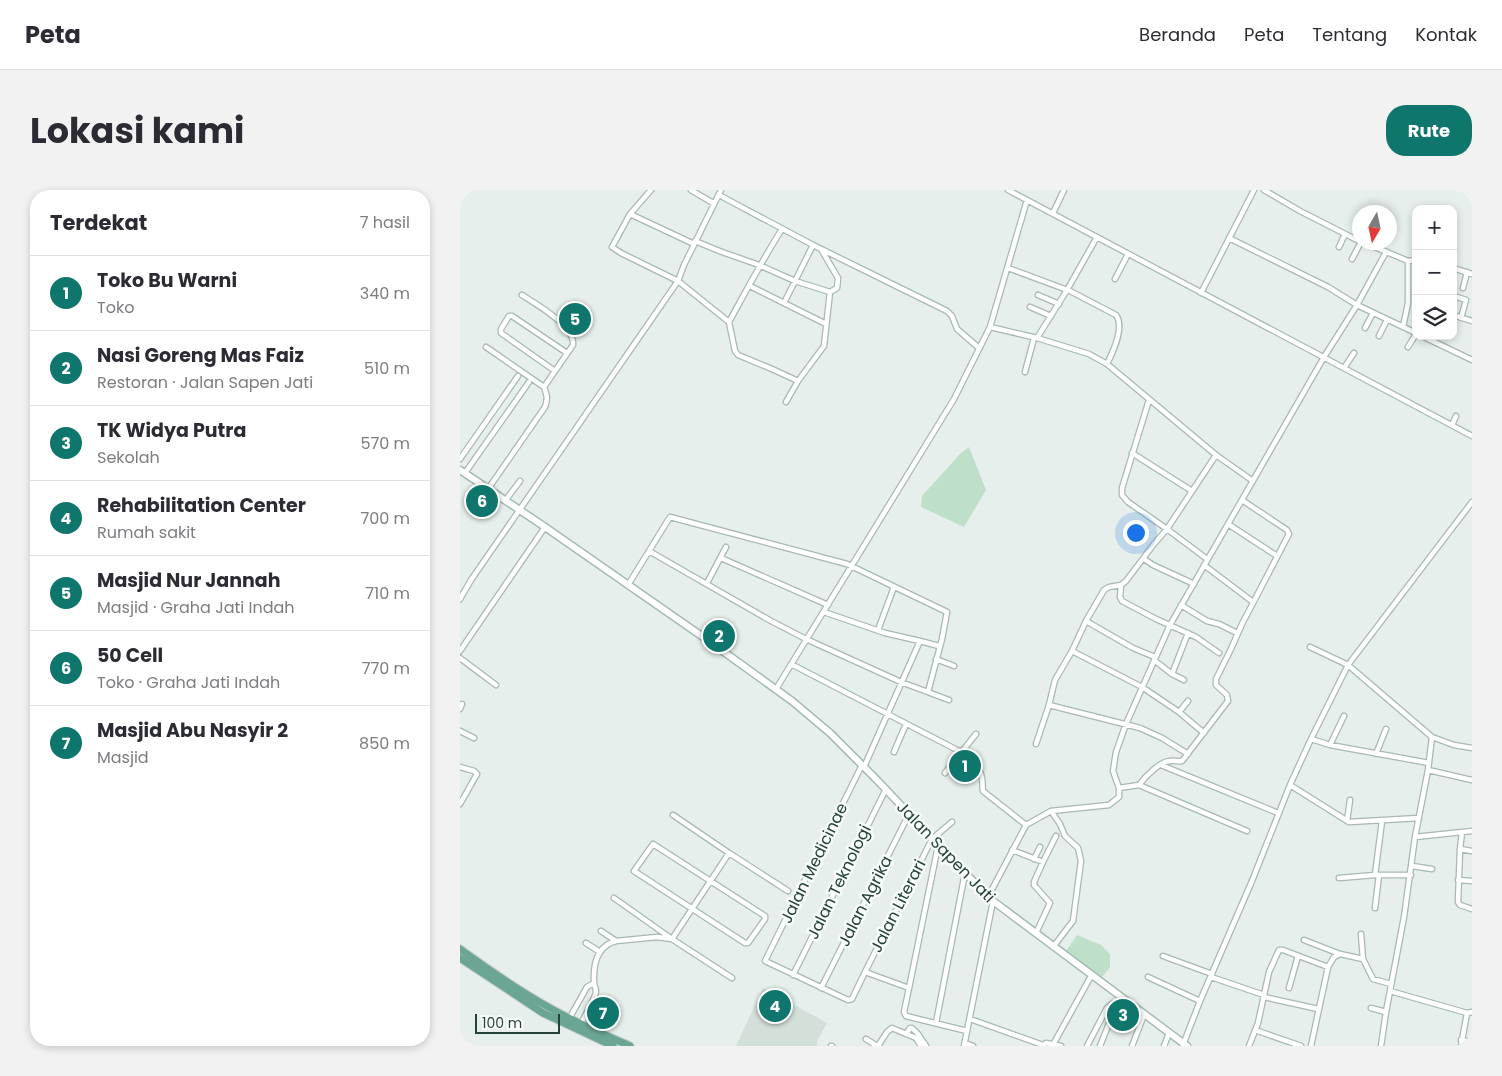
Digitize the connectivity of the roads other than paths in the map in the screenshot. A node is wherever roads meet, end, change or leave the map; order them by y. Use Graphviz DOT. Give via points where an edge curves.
graph roads {
  1 [pos="651,190"];
  2 [pos="691,190"];
  3 [pos="1008,190"];
  4 [pos="1064,190"];
  5 [pos="1254,190"];
  6 [pos="1264,190"];
  7 [pos="720,192"];
  8 [pos="1026,200"];
  9 [pos="714,203"];
  10 [pos="1053,213"];
  11 [pos="630,214"];
  12 [pos="782,228"];
  13 [pos="1345,234"];
  14 [pos="1097,237"];
  15 [pos="1229,238"];
  16 [pos="1352,238"];
  17 [pos="695,243"];
  18 [pos="813,245"];
  19 [pos="1339,247"];
  20 [pos="821,249"];
  21 [pos="1357,250"];
  22 [pos="1381,250"];
  23 [pos="1386,252"];
  24 [pos="1128,254"];
  25 [pos="1352,259"];
  26 [pos="1412,260"];
  27 [pos="1408,261"];
  28 [pos="760,265"];
  29 [pos="1008,268"];
  30 [pos="1457,269"];
  31 [pos="1470,273"];
  32 [pos="1115,279"];
  33 [pos="678,281"];
  34 [pos="795,281"];
  35 [pos="750,286"];
  36 [pos="1463,288"];
  37 [pos="1067,290"];
  38 [pos="830,292"];
  39 [pos="1201,293"];
  40 [pos="522,295"];
  41 [pos="1038,295"];
  42 [pos="1457,297"];
  43 [pos="784,303"];
  44 [pos="1408,303"];
  45 [pos="1059,304"];
  46 [pos="1412,304"];
  47 [pos="1357,305"];
  48 [pos="1030,307"];
  49 [pos="1373,313"];
  50 [pos="1051,316"];
  51 [pos="1457,316"];
  52 [pos="1461,318"];
  53 [pos="1387,320"];
  54 [pos="1472,321"];
  55 [pos="729,322"];
  56 [pos="826,324"];
  57 [pos="990,327"];
  58 [pos="1403,327"];
  59 [pos="1365,328"];
  60 [pos="1412,332"];
  61 [pos="1379,336"];
  62 [pos="1035,338"];
  63 [pos="1412,340"];
  64 [pos="1430,340"];
  65 [pos="486,347"];
  66 [pos="1408,347"];
  67 [pos="978,348"];
  68 [pos="567,353"];
  69 [pos="1354,353"];
  70 [pos="1324,357"];
  71 [pos="1472,360"];
  72 [pos="1107,364"];
  73 [pos="1344,368"];
  74 [pos="555,371"];
  75 [pos="1024,372"];
  76 [pos="518,376"];
  77 [pos="798,381"];
  78 [pos="529,382"];
  79 [pos="544,387"];
  80 [pos="1149,400"];
  81 [pos="786,402"];
  82 [pos="1456,416"];
  83 [pos="1452,424"];
  84 [pos="1472,436"];
  85 [pos="1132,453"];
  86 [pos="1216,455"];
  87 [pos="460,459"];
  88 [pos="462,472"];
  89 [pos="520,481"];
  90 [pos="1252,481"];
  91 [pos="488,489"];
  92 [pos="1192,491"];
  93 [pos="1242,500"];
  94 [pos="505,501"];
  95 [pos="1472,502"];
  96 [pos="520,511"];
  97 [pos="1228,524"];
  98 [pos="545,527"];
  99 [pos="1167,529"];
  100 [pos="726,547"];
  101 [pos="649,551"];
  102 [pos="1277,556"];
  103 [pos="721,558"];
  104 [pos="1144,559"];
  105 [pos="1207,559"];
  106 [pos="1204,565"];
  107 [pos="851,566"];
  108 [pos="707,584"];
  109 [pos="1194,584"];
  110 [pos="628,585"];
  111 [pos="1121,586"];
  112 [pos="894,587"];
  113 [pos="460,599"];
  114 [pos="1253,602"];
  115 [pos="828,605"];
  116 [pos="1181,605"];
  117 [pos="824,612"];
  118 [pos="1086,621"];
  119 [pos="1170,625"];
  120 [pos="878,630"];
  121 [pos="1237,633"];
  122 [pos="1188,634"];
  123 [pos="806,639"];
  124 [pos="920,641"];
  125 [pos="939,646"];
  126 [pos="1310,647"];
  127 [pos="460,651"];
  128 [pos="1072,651"];
  129 [pos="1219,653"];
  130 [pos="460,658"];
  131 [pos="936,658"];
  132 [pos="1154,659"];
  133 [pos="791,664"];
  134 [pos="954,666"];
  135 [pos="1348,666"];
  136 [pos="1172,674"];
  137 [pos="1184,680"];
  138 [pos="901,682"];
  139 [pos="496,686"];
  140 [pos="1142,687"];
  141 [pos="776,689"];
  142 [pos="928,692"];
  143 [pos="949,700"];
  144 [pos="1188,701"];
  145 [pos="1049,705"];
  146 [pos="1179,712"];
  147 [pos="887,714"];
  148 [pos="1344,716"];
  149 [pos="906,724"];
  150 [pos="1126,724"];
  151 [pos="1386,729"];
  152 [pos="460,730"];
  153 [pos="1204,733"];
  154 [pos="976,734"];
  155 [pos="1432,737"];
  156 [pos="474,738"];
  157 [pos="1311,739"];
  158 [pos="1036,744"];
  159 [pos="1330,745"];
  160 [pos="1472,748"];
  161 [pos="894,752"];
  162 [pos="960,752"];
  163 [pos="1188,754"];
  164 [pos="1376,754"];
  165 [pos="1428,763"];
  166 [pos="1161,765"];
  167 [pos="863,766"];
  168 [pos="460,768"];
  169 [pos="1428,770"];
  170 [pos="945,773"];
  171 [pos="1472,780"];
  172 [pos="1290,784"];
  173 [pos="1139,786"];
  174 [pos="1119,788"];
  175 [pos="886,789"];
  176 [pos="1350,800"];
  177 [pos="460,804"];
  178 [pos="1051,811"];
  179 [pos="1278,813"];
  180 [pos="909,814"];
  181 [pos="673,815"];
  182 [pos="1419,818"];
  183 [pos="1347,821"];
  184 [pos="1382,821"];
  185 [pos="952,822"];
  186 [pos="1026,825"];
  187 [pos="1247,831"];
  188 [pos="1472,831"];
  189 [pos="1462,832"];
  190 [pos="1056,836"];
  191 [pos="1415,837"];
  192 [pos="932,839"];
  193 [pos="938,846"];
  194 [pos="1040,847"];
  195 [pos="1460,849"];
  196 [pos="1012,850"];
  197 [pos="1472,851"];
  198 [pos="729,853"];
  199 [pos="1034,859"];
  200 [pos="1043,862"];
  201 [pos="1412,866"];
  202 [pos="1432,869"];
  203 [pos="964,873"];
  204 [pos="1377,875"];
  205 [pos="1411,875"];
  206 [pos="1339,878"];
  207 [pos="1458,880"];
  208 [pos="710,881"];
  209 [pos="1472,882"];
  210 [pos="788,891"];
  211 [pos="614,898"];
  212 [pos="991,899"];
  213 [pos="692,908"];
  214 [pos="1374,908"];
  215 [pos="1472,909"];
  216 [pos="601,931"];
  217 [pos="1036,933"];
  218 [pos="1361,934"];
  219 [pos="672,939"];
  220 [pos="1304,940"];
  221 [pos="616,941"];
  222 [pos="586,943"];
  223 [pos="1053,947"];
  224 [pos="460,949"];
  225 [pos="600,952"];
  226 [pos="1340,954"];
  227 [pos="1163,956"];
  228 [pos="1298,956"];
  229 [pos="460,958"];
  230 [pos="1363,959"];
  231 [pos="1328,967"];
  232 [pos="865,972"];
  233 [pos="793,975"];
  234 [pos="1092,976"];
  235 [pos="1211,976"];
  236 [pos="1148,977"];
  237 [pos="732,978"];
  238 [pos="594,983"];
  239 [pos="1391,984"];
  240 [pos="821,988"];
  241 [pos="909,988"];
  242 [pos="1290,988"];
  243 [pos="1390,991"];
  244 [pos="1264,996"];
  245 [pos="1200,1001"];
  246 [pos="1372,1008"];
  247 [pos="1318,1009"];
  248 [pos="1386,1012"];
  249 [pos="1469,1012"];
  250 [pos="1144,1015"];
  251 [pos="569,1018"];
  252 [pos="970,1019"];
  253 [pos="936,1023"];
  254 [pos="581,1024"];
  255 [pos="967,1030"];
  256 [pos="1255,1030"];
  257 [pos="907,1031"];
  258 [pos="1169,1033"];
  259 [pos="866,1039"];
  260 [pos="1472,1042"];
  261 [pos="1461,1043"];
  262 [pos="965,1044"];
  263 [pos="1054,1044"];
  264 [pos="1043,1045"];
  265 [pos="1184,1045"];
  266 [pos="613,1046"];
  267 [pos="630,1046"];
  268 [pos="878,1046"];
  269 [pos="922,1046"];
  270 [pos="926,1046"];
  271 [pos="973,1046"];
  272 [pos="1061,1046"];
  273 [pos="1087,1046"];
  274 [pos="1100,1046"];
  275 [pos="1132,1046"];
  276 [pos="1164,1046"];
  277 [pos="1248,1046"];
  278 [pos="1301,1046"];
  279 [pos="1311,1046"];
  280 [pos="1381,1046"];
  1 -- 11 [label="street"];
  2 -- 9 [label="street"];
  3 -- 8 [label="street"];
  4 -- 10 [label="street"];
  5 -- 15 [label="street"];
  6 -- 13 [label="street"];
  7 -- 9 [label="street"];
  7 -- 12 [label="street"];
  8 -- 10 [label="street"];
  8 -- 29 [label="street"];
  9 -- 17 [label="street"];
  10 -- 14 [label="street"];
  11 -- 17 [label="street"];
  11 -- 33 [label="street" via="612,247"];
  12 -- 18 [label="street"];
  12 -- 28 [label="street"];
  13 -- 16 [label="street"];
  13 -- 19 [label="street"];
  14 -- 24 [label="street"];
  14 -- 37 [label="street"];
  15 -- 39 [label="street"];
  15 -- 47 [label="street"];
  17 -- 28 [label="street"];
  17 -- 33 [label="street"];
  18 -- 20 [label="street"];
  18 -- 34 [label="street"];
  20 -- 38 [label="street" via="838,278 837,288"];
  20 -- 67 [label="street" via="947,311 957,329"];
  21 -- 25 [label="street"];
  22 -- 23 [label="street"];
  23 -- 27 [label="street"];
  23 -- 47 [label="street"];
  24 -- 32 [label="street"];
  24 -- 39 [label="street"];
  26 -- 27 [label="street"];
  27 -- 44 [label="street"];
  28 -- 34 [label="street"];
  28 -- 35 [label="street"];
  29 -- 37 [label="street"];
  29 -- 57 [label="street"];
  30 -- 31 [label="street"];
  31 -- 36 [label="street"];
  33 -- 55 [label="street"];
  33 -- 96 [label="street"];
  34 -- 38 [label="street"];
  34 -- 43 [label="street"];
  35 -- 43 [label="street"];
  35 -- 55 [label="street"];
  37 -- 45 [label="street"];
  37 -- 72 [label="street" via="1118,318 1116,342"];
  38 -- 56 [label="street"];
  39 -- 70 [label="street"];
  40 -- 68 [label="street" via="562,323 574,341"];
  41 -- 45 [label="street"];
  42 -- 52 [label="street" via="1466,300"];
  43 -- 56 [label="street"];
  44 -- 46 [label="street"];
  44 -- 58 [label="street"];
  45 -- 50 [label="street"];
  47 -- 49 [label="street"];
  47 -- 70 [label="street"];
  48 -- 50 [label="street"];
  49 -- 53 [label="street"];
  49 -- 59 [label="street"];
  50 -- 62 [label="street"];
  51 -- 52 [label="street"];
  52 -- 54 [label="street"];
  53 -- 58 [label="street"];
  53 -- 61 [label="street"];
  55 -- 77 [label="street" via="738,355"];
  56 -- 77 [label="street" via="822,350"];
  57 -- 62 [label="street"];
  57 -- 67 [label="street"];
  58 -- 60 [label="street"];
  62 -- 72 [label="street" via="1089,354"];
  62 -- 75 [label="street"];
  63 -- 66 [label="street"];
  64 -- 71 [label="street"];
  65 -- 79 [label="street"];
  67 -- 107 [label="street" via="954,399"];
  68 -- 74 [label="street"];
  68 -- 74 [label="street" via="512,316 500,329 501,333"];
  69 -- 73 [label="street"];
  70 -- 73 [label="street"];
  70 -- 90 [label="street"];
  72 -- 80 [label="street"];
  73 -- 83 [label="street"];
  74 -- 79 [label="street"];
  76 -- 87 [label="street"];
  77 -- 81 [label="street"];
  78 -- 88 [label="street"];
  79 -- 91 [label="street" via="547,394 545,407"];
  80 -- 85 [label="street"];
  80 -- 86 [label="street"];
  82 -- 83 [label="street"];
  83 -- 84 [label="street"];
  85 -- 92 [label="street"];
  85 -- 99 [label="street" via="1122,495"];
  86 -- 90 [label="street"];
  86 -- 92 [label="street"];
  88 -- 91 [label="street, Jalan Sapen Jati"];
  89 -- 94 [label="street"];
  90 -- 93 [label="street"];
  91 -- 94 [label="street, Jalan Sapen Jati"];
  92 -- 99 [label="street"];
  93 -- 97 [label="street"];
  93 -- 102 [label="street" via="1288,532"];
  94 -- 96 [label="street, Jalan Sapen Jati"];
  95 -- 135 [label="street"];
  96 -- 98 [label="street, Jalan Sapen Jati"];
  96 -- 113 [label="street"];
  97 -- 102 [label="street"];
  97 -- 105 [label="street"];
  98 -- 110 [label="street, Jalan Sapen Jati"];
  98 -- 127 [label="street"];
  99 -- 104 [label="street"];
  99 -- 105 [label="street"];
  100 -- 103 [label="street"];
  101 -- 107 [label="street" via="670,517"];
  101 -- 108 [label="street"];
  101 -- 110 [label="street"];
  102 -- 114 [label="street"];
  103 -- 108 [label="street" via="712,569"];
  103 -- 115 [label="street"];
  104 -- 109 [label="street"];
  104 -- 111 [label="street"];
  105 -- 106 [label="street"];
  106 -- 109 [label="street"];
  106 -- 114 [label="street"];
  107 -- 112 [label="street"];
  107 -- 115 [label="street"];
  108 -- 123 [label="street"];
  109 -- 116 [label="street"];
  110 -- 141 [label="street, Jalan Sapen Jati"];
  111 -- 118 [label="street" via="1104,590"];
  111 -- 119 [label="street" via="1122,602"];
  112 -- 120 [label="street"];
  112 -- 125 [label="street" via="947,612"];
  114 -- 121 [label="street"];
  115 -- 117 [label="street"];
  116 -- 119 [label="street"];
  116 -- 121 [label="street" via="1207,621"];
  117 -- 120 [label="street"];
  117 -- 123 [label="street"];
  118 -- 128 [label="street"];
  118 -- 132 [label="street"];
  119 -- 122 [label="street"];
  119 -- 132 [label="street"];
  120 -- 124 [label="street"];
  121 -- 153 [label="street" via="1216,681 1228,701"];
  122 -- 129 [label="street"];
  122 -- 136 [label="street"];
  123 -- 133 [label="street"];
  123 -- 138 [label="street"];
  124 -- 125 [label="street"];
  124 -- 138 [label="street, Jalan Medicinae"];
  125 -- 131 [label="street"];
  126 -- 135 [label="street"];
  128 -- 140 [label="street"];
  128 -- 145 [label="street" via="1058,674"];
  130 -- 139 [label="street"];
  131 -- 134 [label="street"];
  131 -- 142 [label="street"];
  132 -- 136 [label="street"];
  132 -- 140 [label="street"];
  133 -- 141 [label="street"];
  133 -- 147 [label="street"];
  135 -- 155 [label="street"];
  135 -- 157 [label="street"];
  136 -- 137 [label="street"];
  138 -- 142 [label="street"];
  138 -- 147 [label="street, Jalan Medicinae"];
  140 -- 146 [label="street"];
  140 -- 150 [label="street"];
  141 -- 167 [label="street, Jalan Sapen Jati" via="830,733"];
  142 -- 143 [label="street"];
  144 -- 146 [label="street"];
  145 -- 150 [label="street"];
  145 -- 158 [label="street"];
  146 -- 153 [label="street"];
  147 -- 149 [label="street"];
  147 -- 167 [label="street, Jalan Medicinae"];
  148 -- 159 [label="street"];
  149 -- 161 [label="street"];
  149 -- 162 [label="street"];
  150 -- 163 [label="street" via="1152,733"];
  150 -- 174 [label="street" via="1113,766"];
  151 -- 164 [label="street"];
  152 -- 156 [label="street"];
  153 -- 163 [label="street"];
  154 -- 162 [label="street"];
  155 -- 160 [label="street"];
  155 -- 165 [label="street"];
  157 -- 159 [label="street"];
  157 -- 172 [label="street"];
  159 -- 164 [label="street"];
  162 -- 170 [label="street"];
  162 -- 186 [label="street" via="980,770 983,791"];
  163 -- 166 [label="street" via="1181,762 1169,760"];
  164 -- 165 [label="street"];
  165 -- 169 [label="street"];
  166 -- 173 [label="street" via="1151,771"];
  166 -- 179 [label="street"];
  167 -- 175 [label="street, Jalan Sapen Jati"];
  167 -- 233 [label="street, Jalan Medicinae" via="765,962"];
  168 -- 177 [label="street" via="477,774"];
  169 -- 171 [label="street"];
  169 -- 182 [label="street"];
  172 -- 179 [label="street"];
  172 -- 183 [label="street"];
  173 -- 174 [label="street"];
  173 -- 187 [label="street"];
  174 -- 178 [label="street" via="1119,797 1109,805"];
  175 -- 180 [label="street, Jalan Sapen Jati"];
  175 -- 233 [label="street, Jalan Teknologi"];
  176 -- 183 [label="street"];
  178 -- 186 [label="street"];
  178 -- 223 [label="street" via="1066,836 1078,848 1081,861 1073,921"];
  179 -- 235 [label="street"];
  180 -- 192 [label="street, Jalan Sapen Jati"];
  180 -- 240 [label="street, Jalan Agrika"];
  181 -- 198 [label="street"];
  182 -- 184 [label="street"];
  182 -- 191 [label="street"];
  183 -- 184 [label="street"];
  184 -- 204 [label="street"];
  185 -- 192 [label="street"];
  186 -- 196 [label="street"];
  188 -- 189 [label="street"];
  189 -- 191 [label="street"];
  189 -- 195 [label="street"];
  190 -- 200 [label="street"];
  191 -- 201 [label="street"];
  192 -- 193 [label="street, Jalan Sapen Jati"];
  192 -- 232 [label="street, Jalan Literari"];
  193 -- 203 [label="street, Jalan Sapen Jati"];
  193 -- 241 [label="street"];
  194 -- 199 [label="street"];
  195 -- 197 [label="street"];
  195 -- 207 [label="street"];
  196 -- 199 [label="street"];
  196 -- 212 [label="street"];
  198 -- 208 [label="street"];
  198 -- 210 [label="street"];
  199 -- 200 [label="street"];
  200 -- 217 [label="street" via="1034,884 1050,905"];
  201 -- 202 [label="street"];
  201 -- 205 [label="street"];
  203 -- 212 [label="street, Jalan Sapen Jati"];
  203 -- 253 [label="street"];
  204 -- 205 [label="street"];
  204 -- 206 [label="street"];
  204 -- 214 [label="street"];
  205 -- 239 [label="street"];
  207 -- 209 [label="street"];
  207 -- 215 [label="street" via="1458,903"];
  208 -- 213 [label="street"];
  208 -- 213 [label="street" via="764,915 765,919 746,944"];
  208 -- 213 [label="street" via="653,844 634,871"];
  211 -- 219 [label="street"];
  212 -- 217 [label="street, Jalan Sapen Jati"];
  212 -- 252 [label="street"];
  213 -- 219 [label="street"];
  216 -- 221 [label="street"];
  217 -- 223 [label="street, Jalan Sapen Jati"];
  218 -- 230 [label="street"];
  219 -- 221 [label="street" via="657,937"];
  219 -- 237 [label="street"];
  220 -- 226 [label="street"];
  221 -- 225 [label="street"];
  222 -- 225 [label="street"];
  223 -- 234 [label="street, Jalan Sapen Jati"];
  224 -- 251 [label="main road"];
  225 -- 238 [label="street" via="594,963"];
  226 -- 230 [label="street"];
  226 -- 231 [label="street"];
  227 -- 235 [label="street"];
  228 -- 231 [label="street"];
  228 -- 242 [label="street"];
  228 -- 244 [label="street" via="1279,950 1269,972"];
  229 -- 266 [label="main road" via="543,1012"];
  230 -- 239 [label="street" via="1374,979"];
  231 -- 247 [label="street"];
  232 -- 240 [label="street, Jalan Literari" via="852,999"];
  232 -- 241 [label="street"];
  233 -- 240 [label="street"];
  234 -- 250 [label="street, Jalan Sapen Jati"];
  234 -- 263 [label="street"];
  235 -- 244 [label="street"];
  235 -- 245 [label="street"];
  236 -- 245 [label="street"];
  238 -- 251 [label="street" via="586,989"];
  238 -- 254 [label="street" via="595,994"];
  239 -- 243 [label="street"];
  241 -- 253 [label="street" via="904,1015"];
  243 -- 248 [label="street"];
  243 -- 249 [label="street"];
  244 -- 247 [label="street"];
  244 -- 256 [label="street"];
  245 -- 265 [label="street"];
  246 -- 248 [label="street"];
  247 -- 279 [label="street"];
  248 -- 280 [label="street"];
  249 -- 261 [label="street"];
  250 -- 258 [label="street, Jalan Sapen Jati"];
  250 -- 275 [label="street"];
  251 -- 254 [label="main road"];
  252 -- 255 [label="street"];
  252 -- 264 [label="street"];
  253 -- 255 [label="street"];
  254 -- 267 [label="main road"];
  255 -- 262 [label="street"];
  256 -- 277 [label="street"];
  256 -- 278 [label="street"];
  257 -- 268 [label="street" via="891,1028"];
  257 -- 269 [label="street"];
  257 -- 270 [label="street" via="912,1028"];
  258 -- 265 [label="street, Jalan Sapen Jati"];
  258 -- 276 [label="street"];
  259 -- 268 [label="street"];
  260 -- 261 [label="street"];
  262 -- 271 [label="street"];
  263 -- 264 [label="street" via="1046,1042"];
  263 -- 272 [label="street"];
  273 -- 274 [label="street" via="1107,1008 1114,1005"];
}
